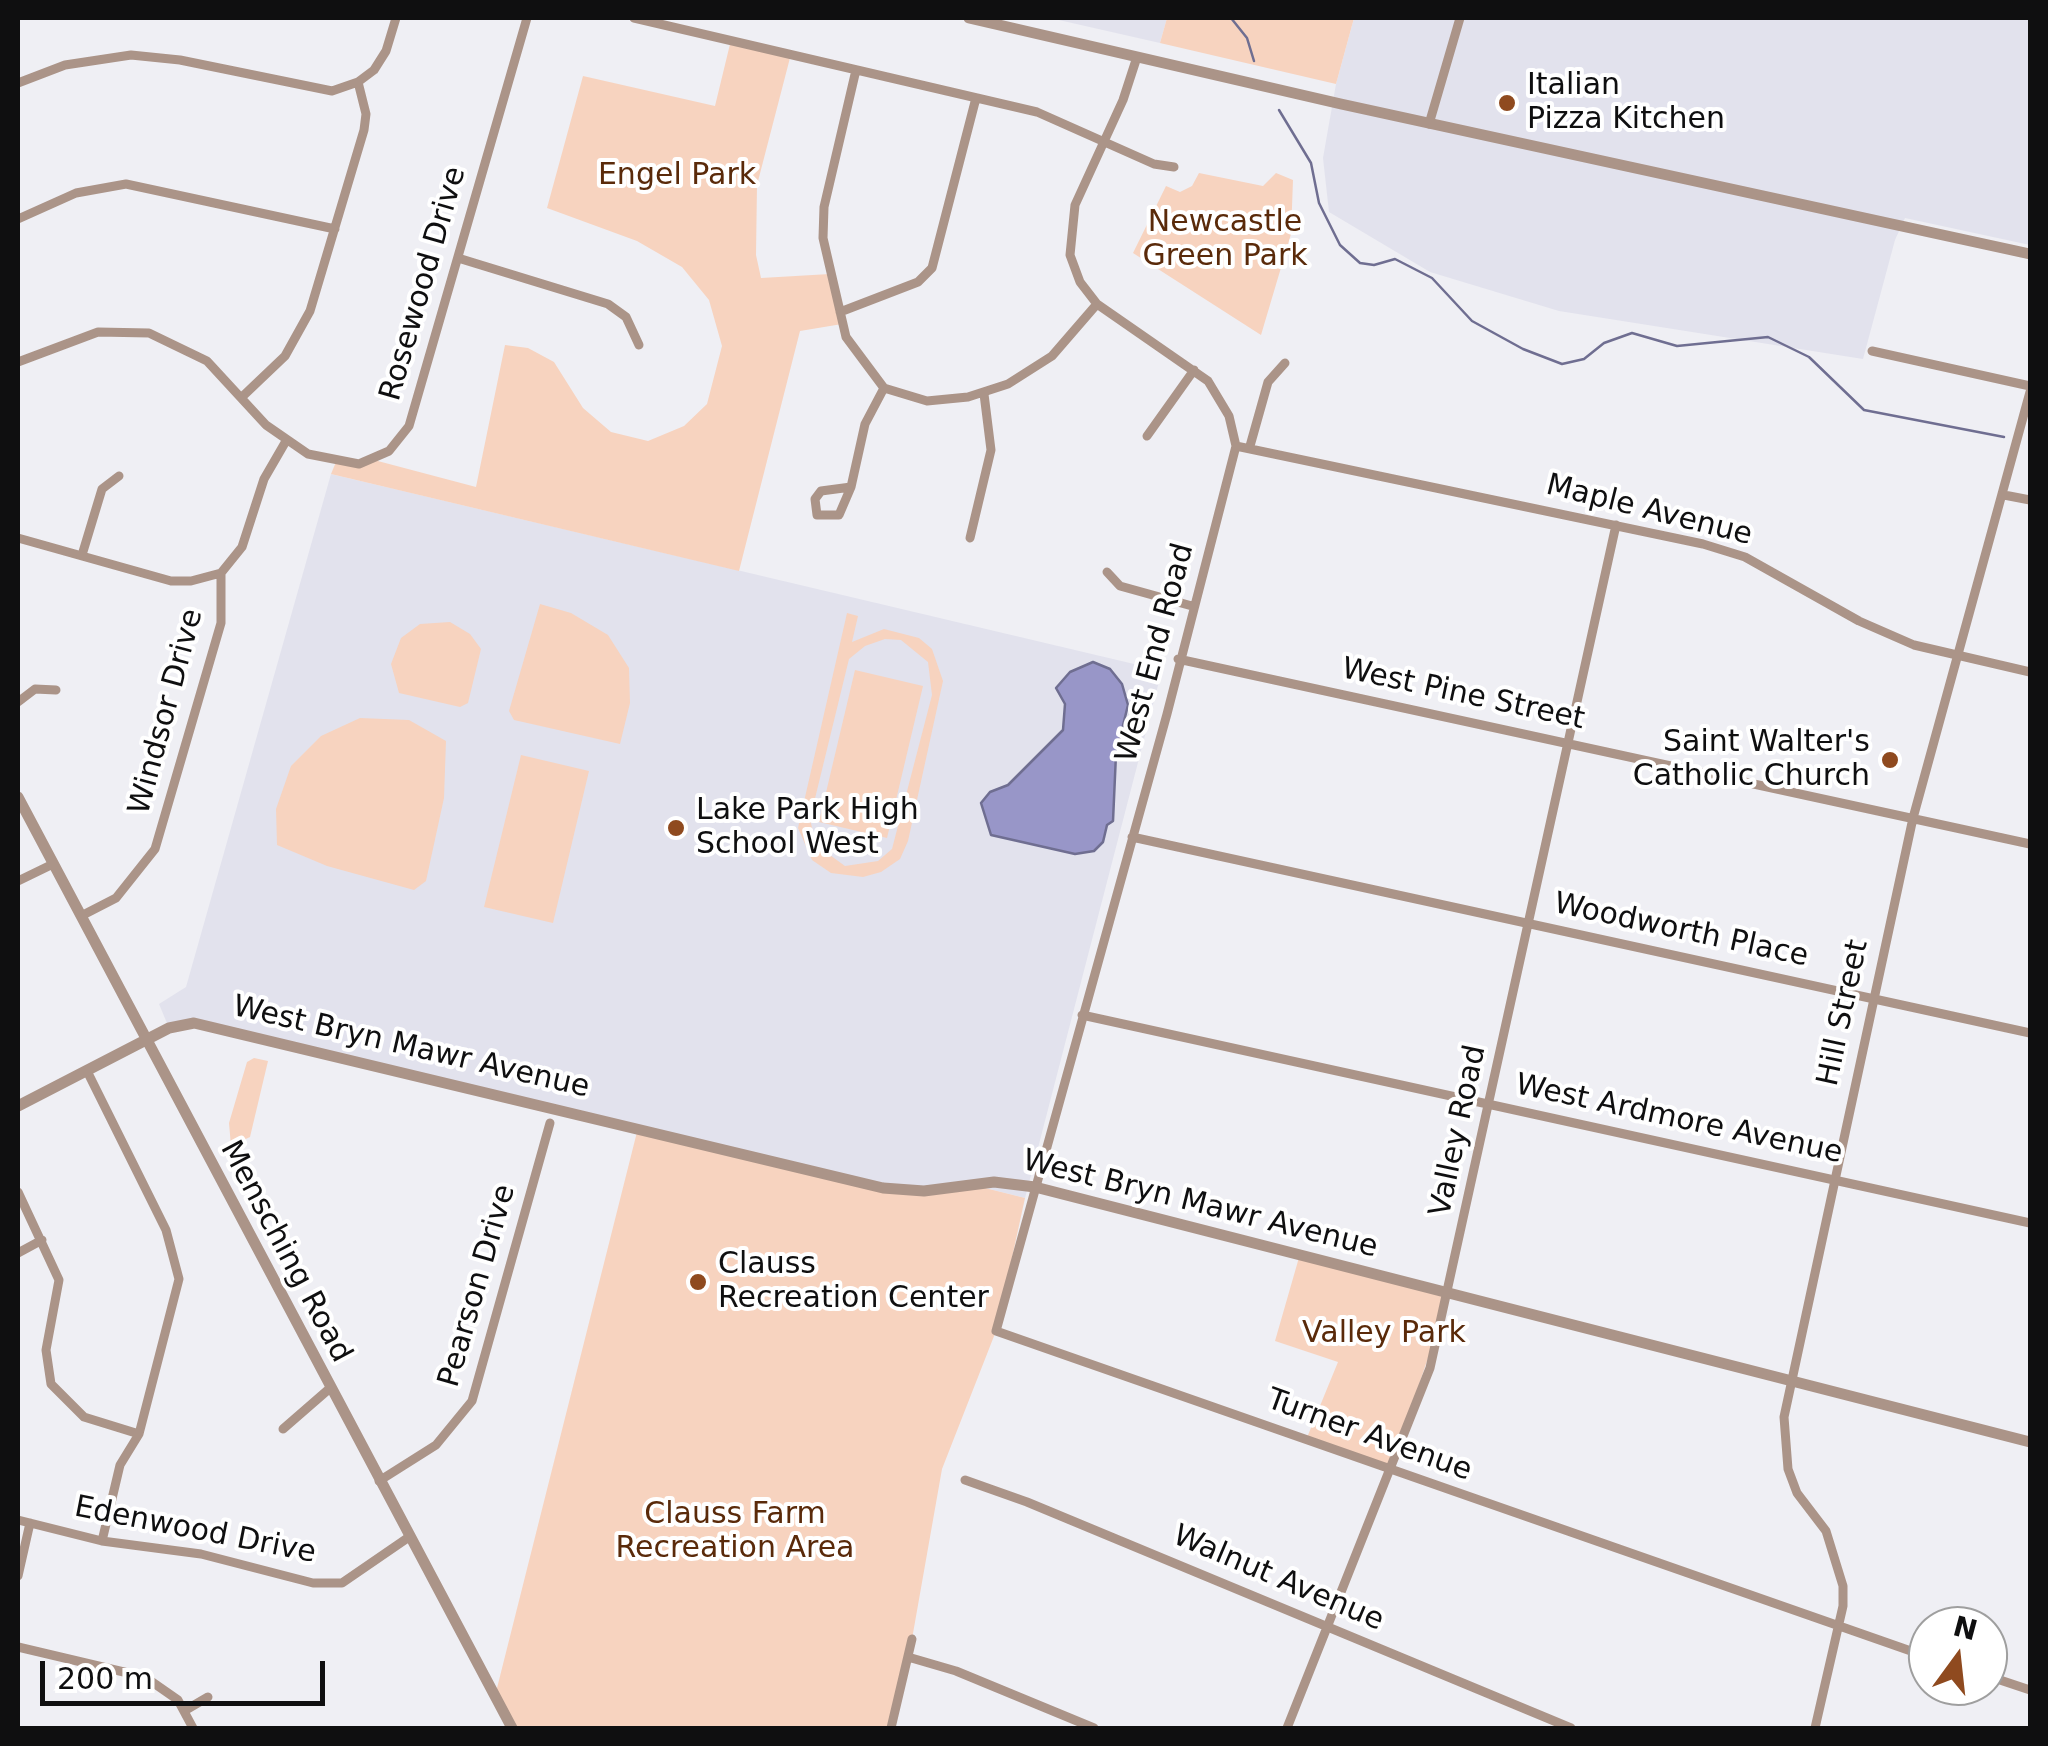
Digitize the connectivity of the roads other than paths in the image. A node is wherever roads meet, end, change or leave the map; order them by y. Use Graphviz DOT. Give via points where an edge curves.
graph roads {
  1 [pos="396,18"];
  2 [pos="527,18"];
  3 [pos="634,18"];
  4 [pos="970,18"];
  5 [pos="1460,18"];
  6 [pos="1019,23"];
  7 [pos="1136,57"];
  8 [pos="856,70"];
  9 [pos="18,82"];
  10 [pos="358,82"];
  11 [pos="976,98"];
  12 [pos="1430,124"];
  13 [pos="1105,142"];
  14 [pos="1174,166"];
  15 [pos="18,218"];
  16 [pos="335,229"];
  17 [pos="2030,254"];
  18 [pos="458,258"];
  19 [pos="1097,304"];
  20 [pos="840,312"];
  21 [pos="639,346"];
  22 [pos="1872,352"];
  23 [pos="18,362"];
  24 [pos="1285,364"];
  25 [pos="1194,370"];
  26 [pos="884,388"];
  27 [pos="2030,389"];
  28 [pos="984,394"];
  29 [pos="243,396"];
  30 [pos="1146,436"];
  31 [pos="286,442"];
  32 [pos="1236,446"];
  33 [pos="1250,446"];
  34 [pos="120,476"];
  35 [pos="851,487"];
  36 [pos="2004,495"];
  37 [pos="2030,500"];
  38 [pos="1616,525"];
  39 [pos="18,538"];
  40 [pos="970,538"];
  41 [pos="82,556"];
  42 [pos="1107,572"];
  43 [pos="222,573"];
  44 [pos="1192,606"];
  45 [pos="1958,656"];
  46 [pos="1178,659"];
  47 [pos="2030,672"];
  48 [pos="56,690"];
  49 [pos="18,702"];
  50 [pos="1568,743"];
  51 [pos="18,797"];
  52 [pos="1913,818"];
  53 [pos="1132,837"];
  54 [pos="2030,844"];
  55 [pos="53,864"];
  56 [pos="18,882"];
  57 [pos="80,916"];
  58 [pos="1528,923"];
  59 [pos="1872,998"];
  60 [pos="1082,1015"];
  61 [pos="2030,1033"];
  62 [pos="147,1040"];
  63 [pos="86,1071"];
  64 [pos="1490,1104"];
  65 [pos="18,1106"];
  66 [pos="550,1123"];
  67 [pos="1834,1180"];
  68 [pos="1036,1187"];
  69 [pos="18,1192"];
  70 [pos="2030,1223"];
  71 [pos="42,1240"];
  72 [pos="18,1253"];
  73 [pos="1450,1293"];
  74 [pos="996,1331"];
  75 [pos="1792,1380"];
  76 [pos="328,1389"];
  77 [pos="282,1429"];
  78 [pos="139,1434"];
  79 [pos="2030,1442"];
  80 [pos="1390,1470"];
  81 [pos="964,1480"];
  82 [pos="379,1481"];
  83 [pos="18,1520"];
  84 [pos="30,1523"];
  85 [pos="410,1538"];
  86 [pos="102,1541"];
  87 [pos="18,1576"];
  88 [pos="1328,1626"];
  89 [pos="1838,1628"];
  90 [pos="1865,1636"];
  91 [pos="912,1639"];
  92 [pos="1836,1642"];
  93 [pos="18,1647"];
  94 [pos="1908,1650"];
  95 [pos="908,1657"];
  96 [pos="208,1697"];
  97 [pos="185,1714"];
  98 [pos="506,1726"];
  99 [pos="192,1728"];
  100 [pos="890,1728"];
  101 [pos="1094,1728"];
  102 [pos="1287,1728"];
  103 [pos="1571,1728"];
  104 [pos="1815,1728"];
  1 -- 10 [label="street" via="383,57"];
  2 -- 18 [label="street, Rosewood Drive"];
  3 -- 8 [label="street"];
  4 -- 6 [label="street"];
  5 -- 12 [label="street"];
  6 -- 7 [label="street"];
  7 -- 12 [label="street"];
  7 -- 13 [label="street"];
  8 -- 11 [label="street"];
  8 -- 20 [label="street" via="822,226"];
  9 -- 10 [label="street" via="65,64 131,56 180,60 323,92"];
  10 -- 16 [label="street" via="364,130"];
  11 -- 13 [label="street" via="1057,119"];
  11 -- 20 [label="street" via="932,268 918,282"];
  12 -- 17 [label="street"];
  13 -- 14 [label="street"];
  13 -- 19 [label="street" via="1075,205 1068,239 1075,272"];
  15 -- 16 [label="street" via="76,193 126,184"];
  16 -- 29 [label="street" via="300,334"];
  18 -- 21 [label="street" via="608,304 626,317"];
  18 -- 31 [label="street, Rosewood Drive" via="399,442 360,464 324,459"];
  19 -- 25 [label="street"];
  19 -- 28 [label="street" via="1040,366"];
  20 -- 26 [label="street" via="846,337"];
  22 -- 27 [label="street"];
  23 -- 29 [label="street" via="75,337 142,332 191,350"];
  24 -- 33 [label="street" via="1268,382"];
  25 -- 30 [label="street"];
  25 -- 32 [label="street" via="1220,397"];
  26 -- 28 [label="street" via="928,402"];
  26 -- 35 [label="street" via="865,424"];
  27 -- 36 [label="street, Hill Street"];
  28 -- 40 [label="street" via="990,450"];
  29 -- 31 [label="street"];
  31 -- 43 [label="street, Windsor Drive" via="264,479 242,546"];
  32 -- 33 [label="street, Maple Avenue"];
  32 -- 44 [label="street, West End Road"];
  33 -- 38 [label="street, Maple Avenue"];
  34 -- 41 [label="street" via="102,489"];
  35 -- 35 [label="street" via="821,491 817,515 839,516"];
  36 -- 37 [label="street"];
  36 -- 45 [label="street, Hill Street"];
  38 -- 45 [label="street, Maple Avenue" via="1745,558 1888,634"];
  38 -- 50 [label="street, Valley Road"];
  39 -- 41 [label="street"];
  41 -- 43 [label="street" via="171,581"];
  42 -- 44 [label="street" via="1120,586"];
  43 -- 57 [label="street, Windsor Drive" via="221,624 155,849 116,898"];
  44 -- 46 [label="street, West End Road"];
  45 -- 47 [label="street, Maple Avenue"];
  45 -- 52 [label="street, Hill Street"];
  46 -- 50 [label="street, West Pine Street"];
  46 -- 53 [label="street, West End Road"];
  48 -- 49 [label="street" via="36,689"];
  50 -- 52 [label="street, West Pine Street"];
  50 -- 58 [label="street, Valley Road"];
  51 -- 55 [label="street, Mensching Road"];
  52 -- 54 [label="street, West Pine Street"];
  52 -- 59 [label="street, Hill Street"];
  53 -- 58 [label="street, Woodworth Place"];
  53 -- 60 [label="street, West End Road"];
  55 -- 56 [label="street"];
  55 -- 57 [label="street, Mensching Road"];
  57 -- 62 [label="street, Mensching Road"];
  58 -- 59 [label="street, Woodworth Place"];
  58 -- 64 [label="street, Valley Road"];
  59 -- 61 [label="street, Woodworth Place"];
  59 -- 67 [label="street, Hill Street"];
  60 -- 64 [label="street, West Ardmore Avenue"];
  60 -- 68 [label="street, West End Road"];
  62 -- 63 [label="street, West Bryn Mawr Avenue"];
  62 -- 68 [label="street, West Bryn Mawr Avenue" via="194,1023 883,1188 924,1192 994,1182"];
  62 -- 76 [label="street, Mensching Road"];
  63 -- 65 [label="street, West Bryn Mawr Avenue"];
  63 -- 78 [label="street" via="166,1230 178,1268 176,1300"];
  64 -- 67 [label="street, West Ardmore Avenue"];
  64 -- 73 [label="street, Valley Road"];
  66 -- 82 [label="street, Pearson Drive" via="474,1395 446,1437"];
  67 -- 70 [label="street, West Ardmore Avenue"];
  67 -- 75 [label="street, Hill Street"];
  68 -- 73 [label="street, West Bryn Mawr Avenue"];
  68 -- 74 [label="street, West End Road"];
  69 -- 71 [label="street"];
  71 -- 72 [label="street"];
  71 -- 78 [label="street" via="59,1280 46,1350 51,1384 84,1417"];
  73 -- 75 [label="street, West Bryn Mawr Avenue"];
  73 -- 80 [label="street, Valley Road" via="1430,1368"];
  74 -- 80 [label="street, Turner Avenue"];
  75 -- 79 [label="street, West Bryn Mawr Avenue"];
  75 -- 89 [label="street, Hill Street" via="1784,1455 1798,1493 1838,1559 1844,1598"];
  76 -- 77 [label="street"];
  76 -- 82 [label="street, Mensching Road"];
  78 -- 86 [label="street" via="120,1465"];
  80 -- 88 [label="street, Valley Road"];
  80 -- 89 [label="street, Turner Avenue"];
  81 -- 88 [label="street, Walnut Avenue"];
  82 -- 85 [label="street, Mensching Road"];
  83 -- 84 [label="street, Edenwood Drive"];
  84 -- 86 [label="street, Edenwood Drive"];
  84 -- 87 [label="street"];
  85 -- 86 [label="street, Edenwood Drive" via="342,1582 328,1583 202,1554"];
  85 -- 98 [label="street, Mensching Road"];
  88 -- 102 [label="street, Valley Road"];
  88 -- 103 [label="street, Walnut Avenue"];
  89 -- 90 [label="street, Turner Avenue"];
  89 -- 92 [label="street, Hill Street"];
  90 -- 92 [label="street"];
  90 -- 94 [label="street, Turner Avenue"];
  91 -- 95 [label="street"];
  92 -- 104 [label="street, Hill Street"];
  93 -- 97 [label="street" via="145,1678 165,1689"];
  95 -- 100 [label="street"];
  95 -- 101 [label="street"];
  96 -- 97 [label="street"];
  97 -- 99 [label="street"];
}
